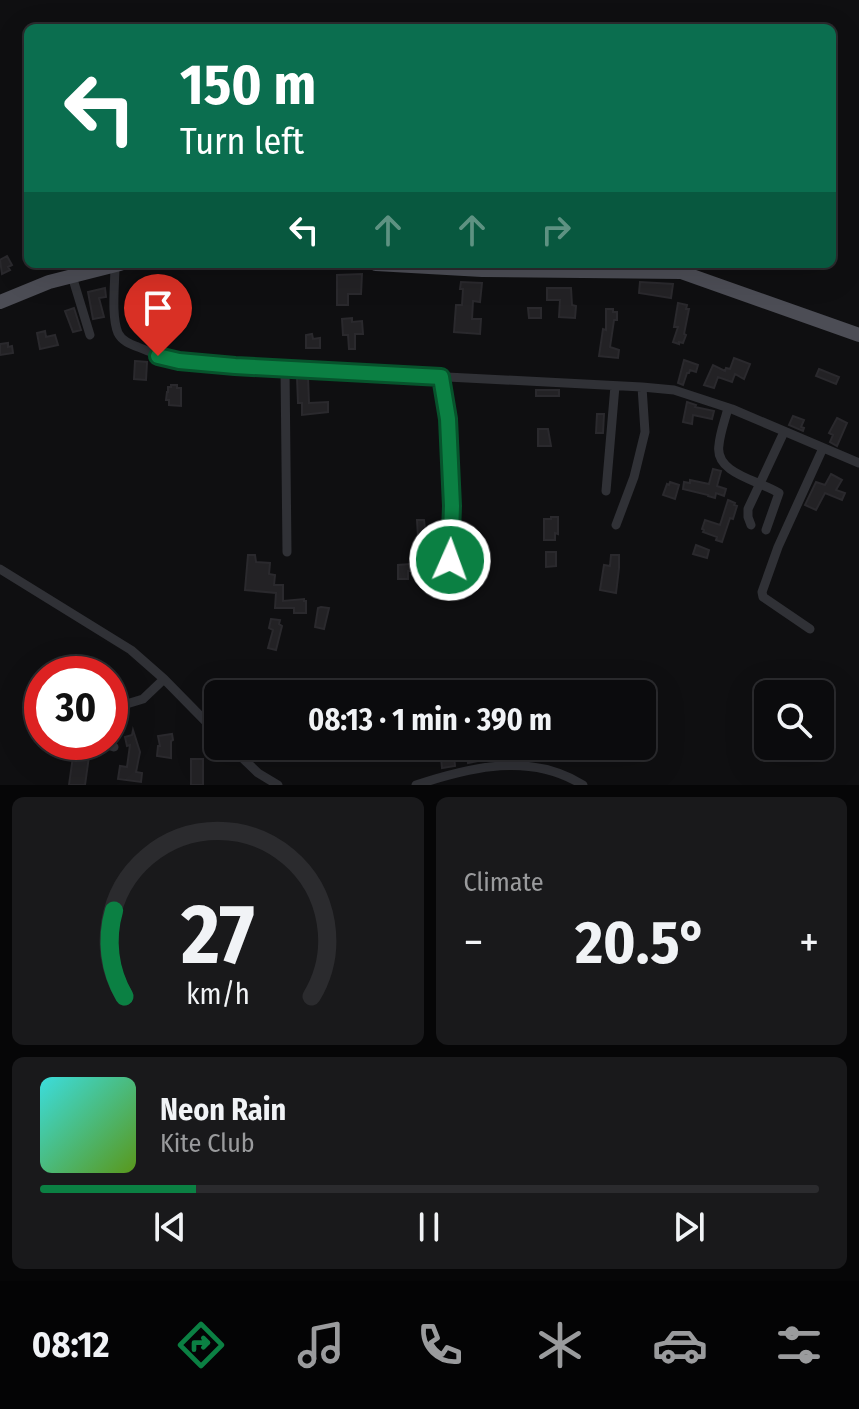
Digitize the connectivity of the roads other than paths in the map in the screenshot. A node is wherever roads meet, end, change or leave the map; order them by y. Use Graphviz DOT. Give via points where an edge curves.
graph roads {
  1 [pos="102,268"];
  2 [pos="117,268"];
  3 [pos="447,268"];
  4 [pos="72,276"];
  5 [pos="0,302"];
  6 [pos="90,335"];
  7 [pos="859,335"];
  8 [pos="285,369"];
  9 [pos="441,377"];
  10 [pos="615,386"];
  11 [pos="642,387"];
  12 [pos="728,408"];
  13 [pos="784,432"];
  14 [pos="823,448"];
  15 [pos="859,463"];
  16 [pos="758,484"];
  17 [pos="606,491"];
  18 [pos="616,525"];
  19 [pos="751,525"];
  20 [pos="766,530"];
  21 [pos="287,552"];
  22 [pos="0,569"];
  23 [pos="449,587"];
  24 [pos="810,629"];
  25 [pos="164,679"];
  26 [pos="128,704"];
  27 [pos="204,720"];
  28 [pos="245,760"];
  29 [pos="278,785"];
  30 [pos="416,785"];
  31 [pos="583,785"];
  1 -- 4 [label="main road"];
  2 -- 8 [label="street" via="115,317 120,337 129,344 179,361"];
  3 -- 7 [label="main road" via="681,272"];
  4 -- 5 [label="main road"];
  4 -- 6 [label="street"];
  8 -- 9 [label="street"];
  8 -- 21 [label="street"];
  9 -- 10 [label="street"];
  9 -- 23 [label="street" via="452,506"];
  10 -- 11 [label="street"];
  10 -- 17 [label="street"];
  11 -- 12 [label="street" via="674,390"];
  11 -- 18 [label="street" via="645,432"];
  12 -- 13 [label="street"];
  12 -- 16 [label="street" via="719,458"];
  13 -- 14 [label="street"];
  13 -- 16 [label="street"];
  14 -- 15 [label="street"];
  14 -- 24 [label="street" via="762,592"];
  16 -- 19 [label="street" via="747,512"];
  16 -- 20 [label="street" via="779,493"];
  22 -- 25 [label="street" via="131,650"];
  25 -- 26 [label="street" via="143,699"];
  25 -- 27 [label="street"];
  28 -- 29 [label="street"];
  30 -- 31 [label="street" via="486,766 516,764 556,771"];
}
